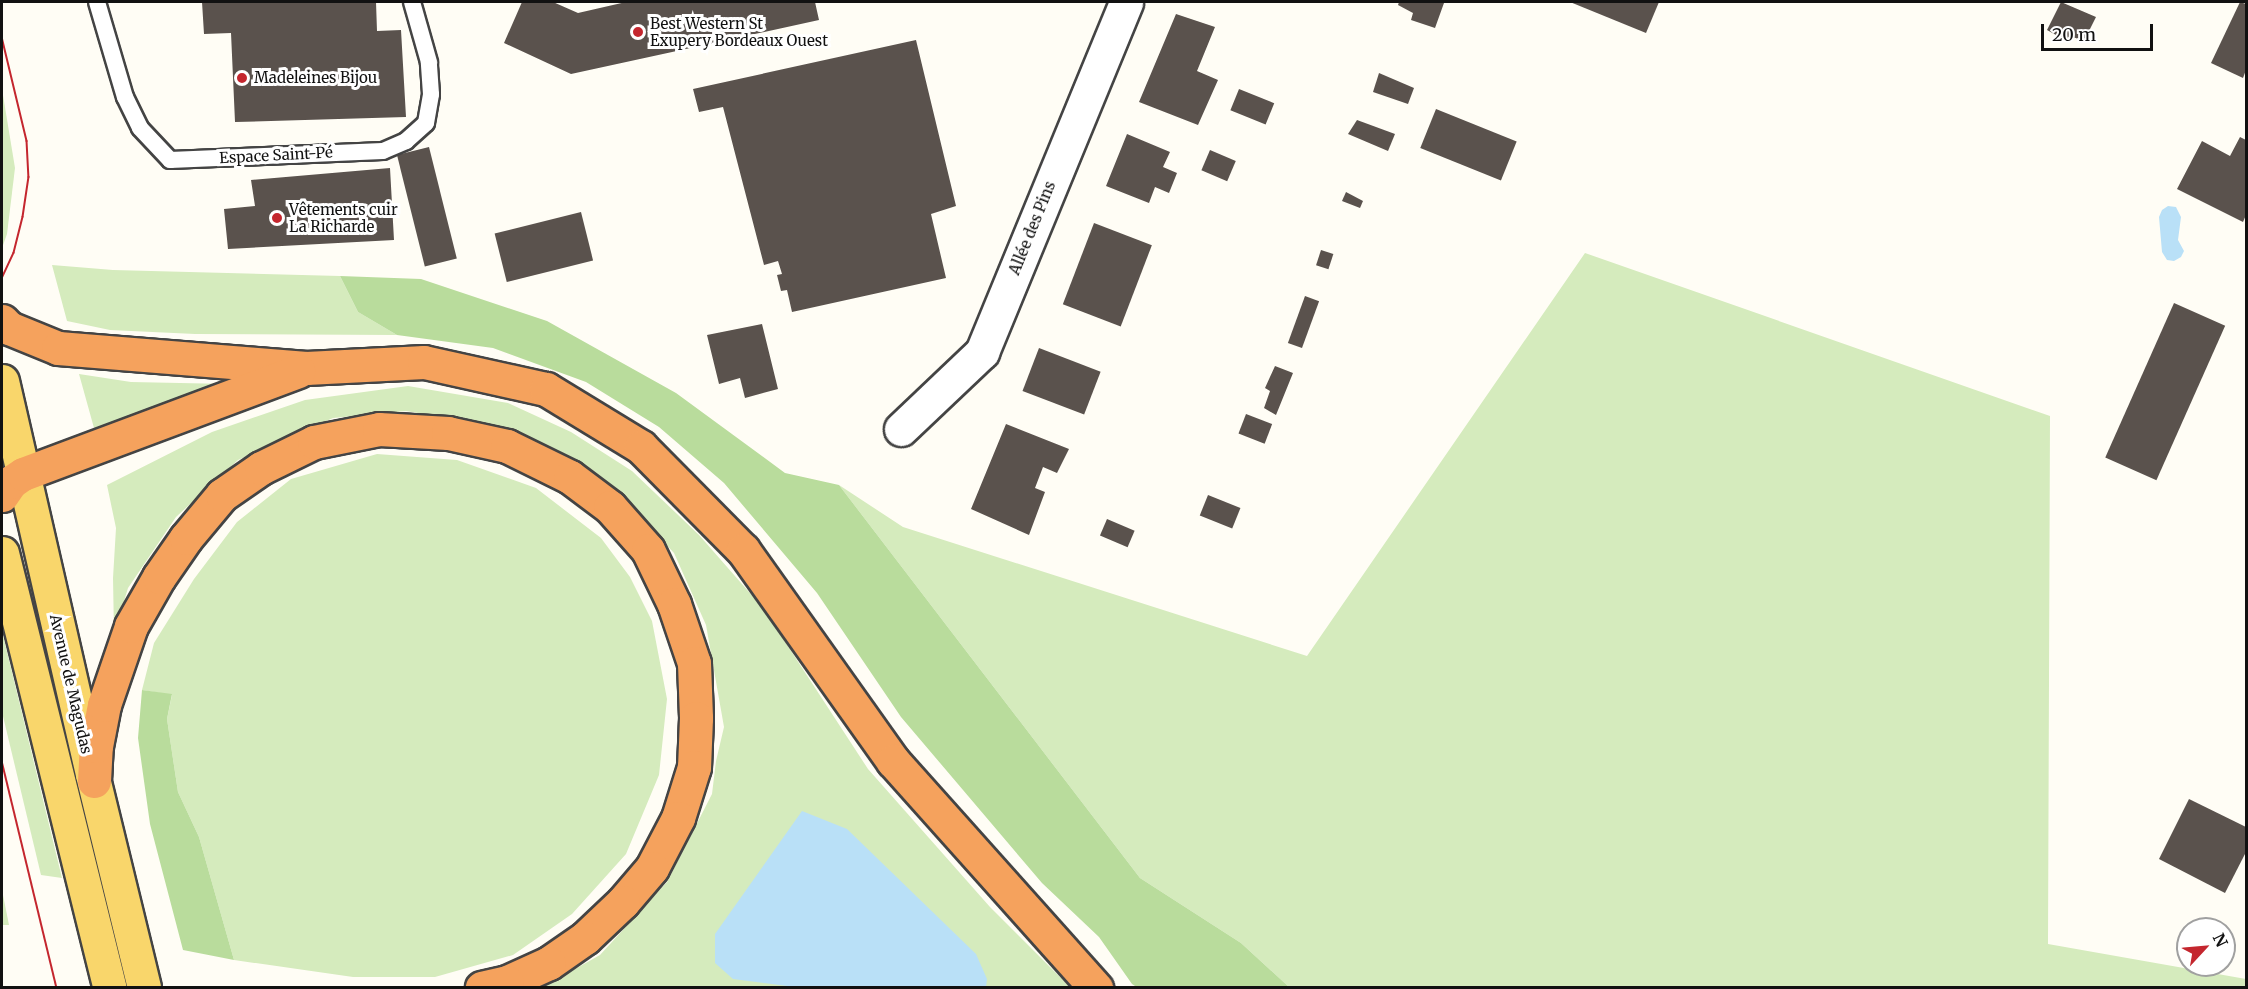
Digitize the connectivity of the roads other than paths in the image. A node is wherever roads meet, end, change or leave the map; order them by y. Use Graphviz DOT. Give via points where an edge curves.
graph roads {
  1 [pos="97,2"];
  2 [pos="412,2"];
  3 [pos="1126,2"];
  4 [pos="2,321"];
  5 [pos="306,368"];
  6 [pos="2,381"];
  7 [pos="901,429"];
  8 [pos="12,485"];
  9 [pos="2,553"];
  10 [pos="94,781"];
  11 [pos="110,987"];
  12 [pos="144,987"];
  13 [pos="482,987"];
  14 [pos="1096,987"];
  1 -- 2 [label="lane, Espace Saint-Pé" via="125,97 140,128 170,160 383,151 406,141 426,123 431,94 429,62"];
  3 -- 7 [label="street, Allée des Pins" via="982,352"];
  4 -- 5 [label="highway" via="58,348"];
  5 -- 8 [label="highway"];
  5 -- 14 [label="highway" via="424,362 546,389 640,447 743,550 892,761"];
  6 -- 8 [label="main road, Avenue de Magudas"];
  8 -- 10 [label="main road, Avenue de Magudas"];
  9 -- 11 [label="main road"];
  10 -- 12 [label="main road, Avenue de Magudas"];
  10 -- 13 [label="highway" via="104,705 131,626 186,538 222,495 261,468 314,442 379,429 448,433 507,446 570,477 610,507 648,550 674,604 694,663 694,767 678,818 652,868 623,902 585,938 549,963 507,982"];
}
